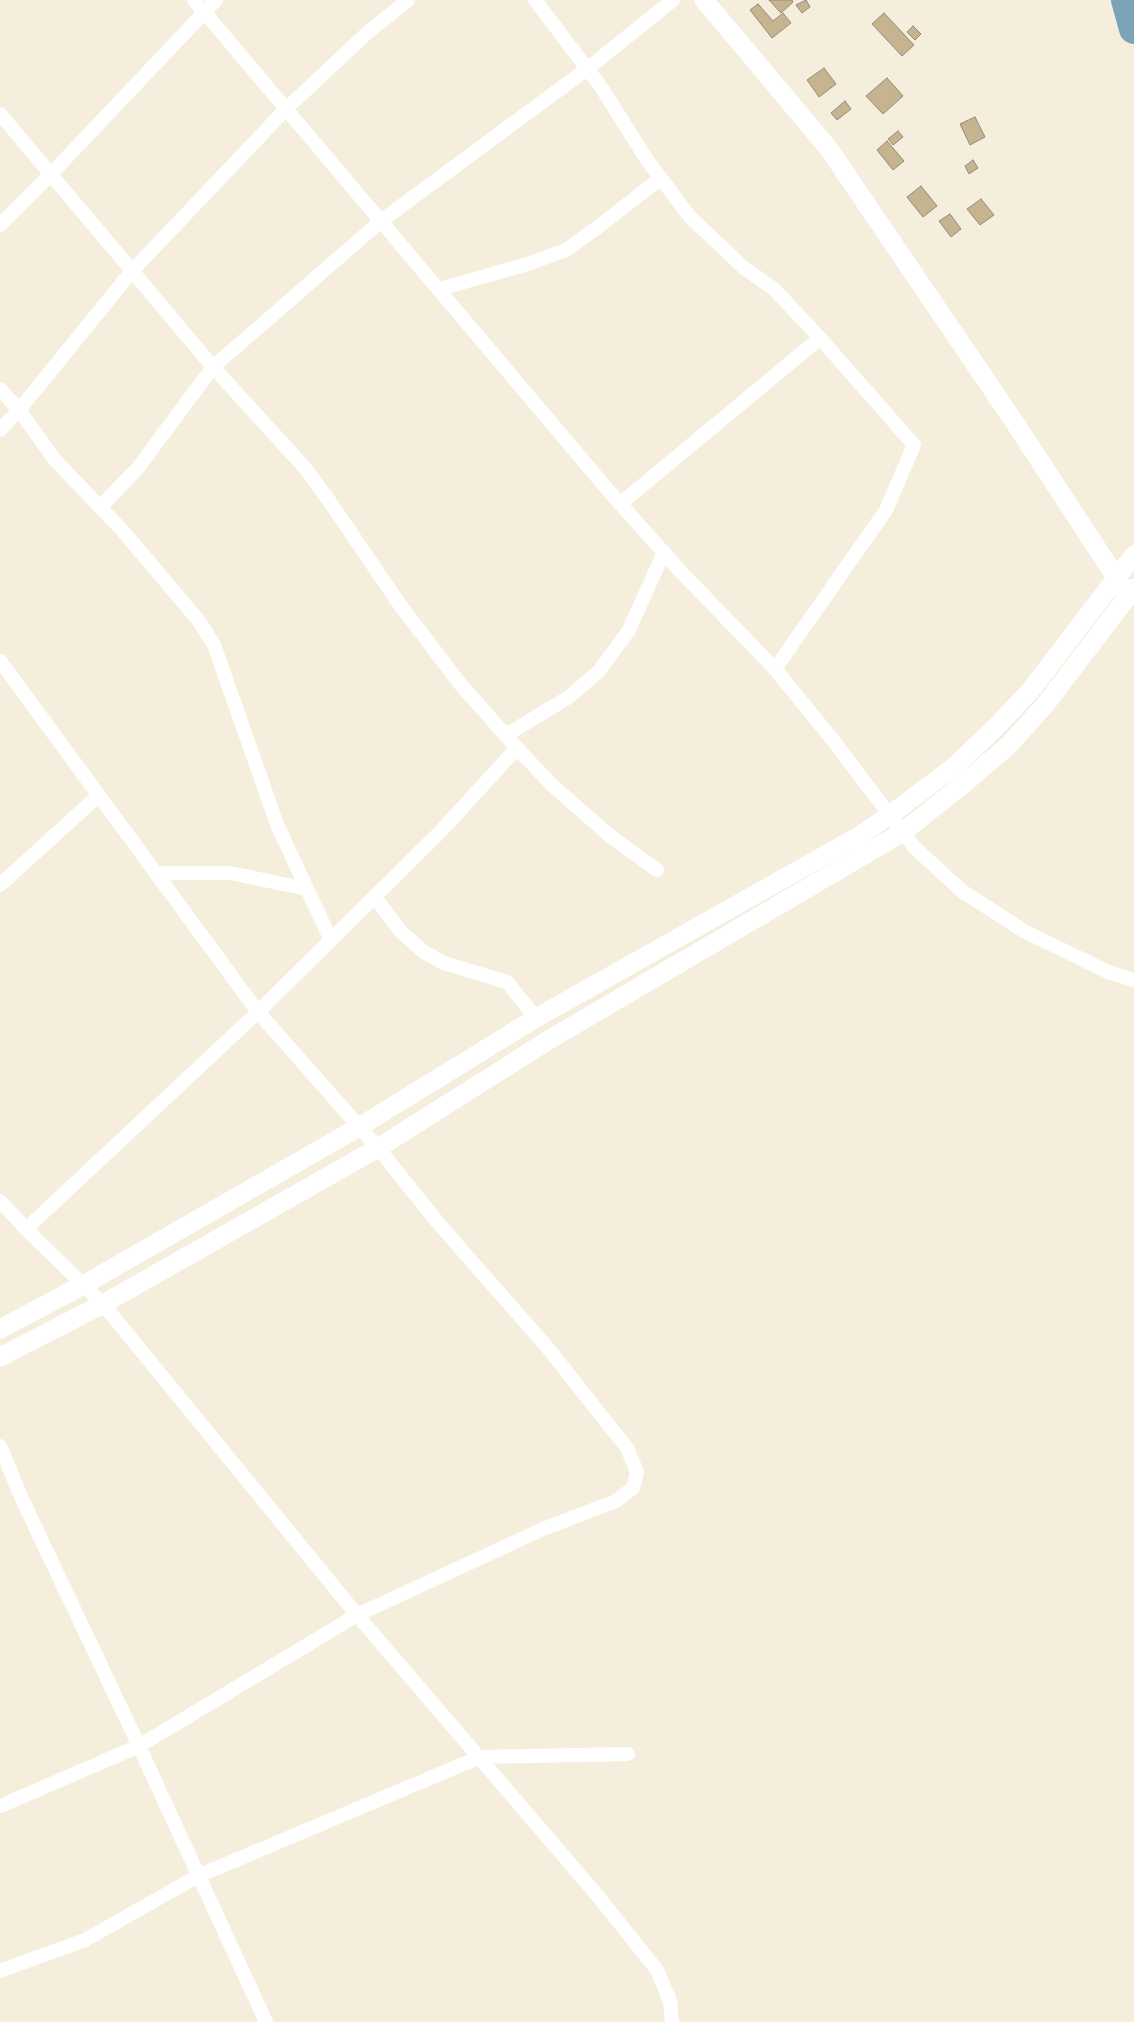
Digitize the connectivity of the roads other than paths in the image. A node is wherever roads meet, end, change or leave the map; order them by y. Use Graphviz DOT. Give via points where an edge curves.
graph roads {
  1 [pos="194,0"];
  2 [pos="216,0"];
  3 [pos="408,0"];
  4 [pos="535,0"];
  5 [pos="673,0"];
  6 [pos="704,0"];
  7 [pos="204,12"];
  8 [pos="587,69"];
  9 [pos="286,109"];
  10 [pos="2,120"];
  11 [pos="51,174"];
  12 [pos="661,178"];
  13 [pos="381,222"];
  14 [pos="0,225"];
  15 [pos="132,271"];
  16 [pos="439,289"];
  17 [pos="820,338"];
  18 [pos="213,367"];
  19 [pos="0,388"];
  20 [pos="19,410"];
  21 [pos="0,430"];
  22 [pos="620,504"];
  23 [pos="100,507"];
  24 [pos="664,552"];
  25 [pos="1134,555"];
  26 [pos="1117,578"];
  27 [pos="1131,592"];
  28 [pos="0,661"];
  29 [pos="775,669"];
  30 [pos="506,735"];
  31 [pos="517,748"];
  32 [pos="99,795"];
  33 [pos="890,815"];
  34 [pos="903,832"];
  35 [pos="657,870"];
  36 [pos="156,873"];
  37 [pos="0,885"];
  38 [pos="307,889"];
  39 [pos="374,897"];
  40 [pos="331,940"];
  41 [pos="1134,980"];
  42 [pos="258,1012"];
  43 [pos="536,1018"];
  44 [pos="359,1128"];
  45 [pos="378,1148"];
  46 [pos="0,1201"];
  47 [pos="26,1229"];
  48 [pos="85,1284"];
  49 [pos="103,1304"];
  50 [pos="0,1329"];
  51 [pos="0,1357"];
  52 [pos="0,1446"];
  53 [pos="357,1615"];
  54 [pos="139,1746"];
  55 [pos="628,1754"];
  56 [pos="480,1757"];
  57 [pos="0,1806"];
  58 [pos="198,1876"];
  59 [pos="0,1971"];
  60 [pos="266,2022"];
  61 [pos="672,2022"];
  1 -- 7 [label="street"];
  2 -- 7 [label="street"];
  3 -- 9 [label="street" via="366,33"];
  4 -- 8 [label="street"];
  5 -- 8 [label="street"];
  6 -- 26 [label="main road" via="829,149"];
  7 -- 9 [label="street"];
  7 -- 11 [label="street"];
  8 -- 12 [label="street"];
  8 -- 13 [label="street"];
  9 -- 13 [label="street"];
  9 -- 15 [label="street"];
  10 -- 11 [label="street"];
  11 -- 14 [label="street"];
  11 -- 15 [label="street"];
  12 -- 16 [label="street" via="566,250"];
  12 -- 17 [label="street" via="690,217 743,267 774,289"];
  13 -- 16 [label="street"];
  13 -- 18 [label="street"];
  15 -- 18 [label="street"];
  15 -- 20 [label="street"];
  16 -- 22 [label="street"];
  17 -- 22 [label="street"];
  17 -- 29 [label="street" via="914,445 886,510"];
  18 -- 23 [label="street" via="137,469"];
  18 -- 30 [label="street" via="305,468 400,605 461,684"];
  19 -- 20 [label="street"];
  20 -- 21 [label="street"];
  20 -- 23 [label="street" via="55,460"];
  22 -- 24 [label="street"];
  23 -- 38 [label="street" via="199,621 214,645 278,828"];
  24 -- 29 [label="street"];
  24 -- 30 [label="street" via="629,630 600,670 569,697"];
  25 -- 26 [label="main road"];
  26 -- 27 [label="main road"];
  26 -- 33 [label="main road" via="1030,691 1001,722 954,766"];
  27 -- 34 [label="main road" via="1045,705 1009,745"];
  28 -- 32 [label="street"];
  29 -- 33 [label="street"];
  30 -- 31 [label="street"];
  31 -- 35 [label="street" via="552,785 610,836"];
  31 -- 39 [label="street" via="441,831"];
  32 -- 36 [label="street"];
  32 -- 37 [label="street"];
  33 -- 34 [label="street"];
  33 -- 43 [label="main road" via="859,836"];
  34 -- 41 [label="street" via="914,846 970,896 1024,930 1108,972"];
  34 -- 45 [label="main road" via="547,1041"];
  36 -- 38 [label="street" via="230,873"];
  36 -- 42 [label="street"];
  38 -- 40 [label="street"];
  39 -- 40 [label="street"];
  39 -- 43 [label="street" via="401,932 424,952 444,963 507,982"];
  40 -- 42 [label="street"];
  42 -- 44 [label="street"];
  42 -- 47 [label="street"];
  43 -- 44 [label="main road"];
  44 -- 45 [label="street"];
  44 -- 48 [label="main road"];
  45 -- 49 [label="main road"];
  45 -- 53 [label="street" via="627,1448 636,1472 633,1488 616,1501 543,1529"];
  46 -- 47 [label="street"];
  47 -- 48 [label="street"];
  48 -- 49 [label="street"];
  48 -- 50 [label="main road"];
  49 -- 51 [label="main road"];
  49 -- 53 [label="street"];
  52 -- 54 [label="street"];
  53 -- 54 [label="street"];
  53 -- 56 [label="street"];
  54 -- 57 [label="street"];
  54 -- 58 [label="street"];
  55 -- 56 [label="street"];
  56 -- 58 [label="street"];
  56 -- 61 [label="street" via="598,1895 657,1970 670,2001"];
  58 -- 59 [label="street" via="85,1940"];
  58 -- 60 [label="street"];
}
